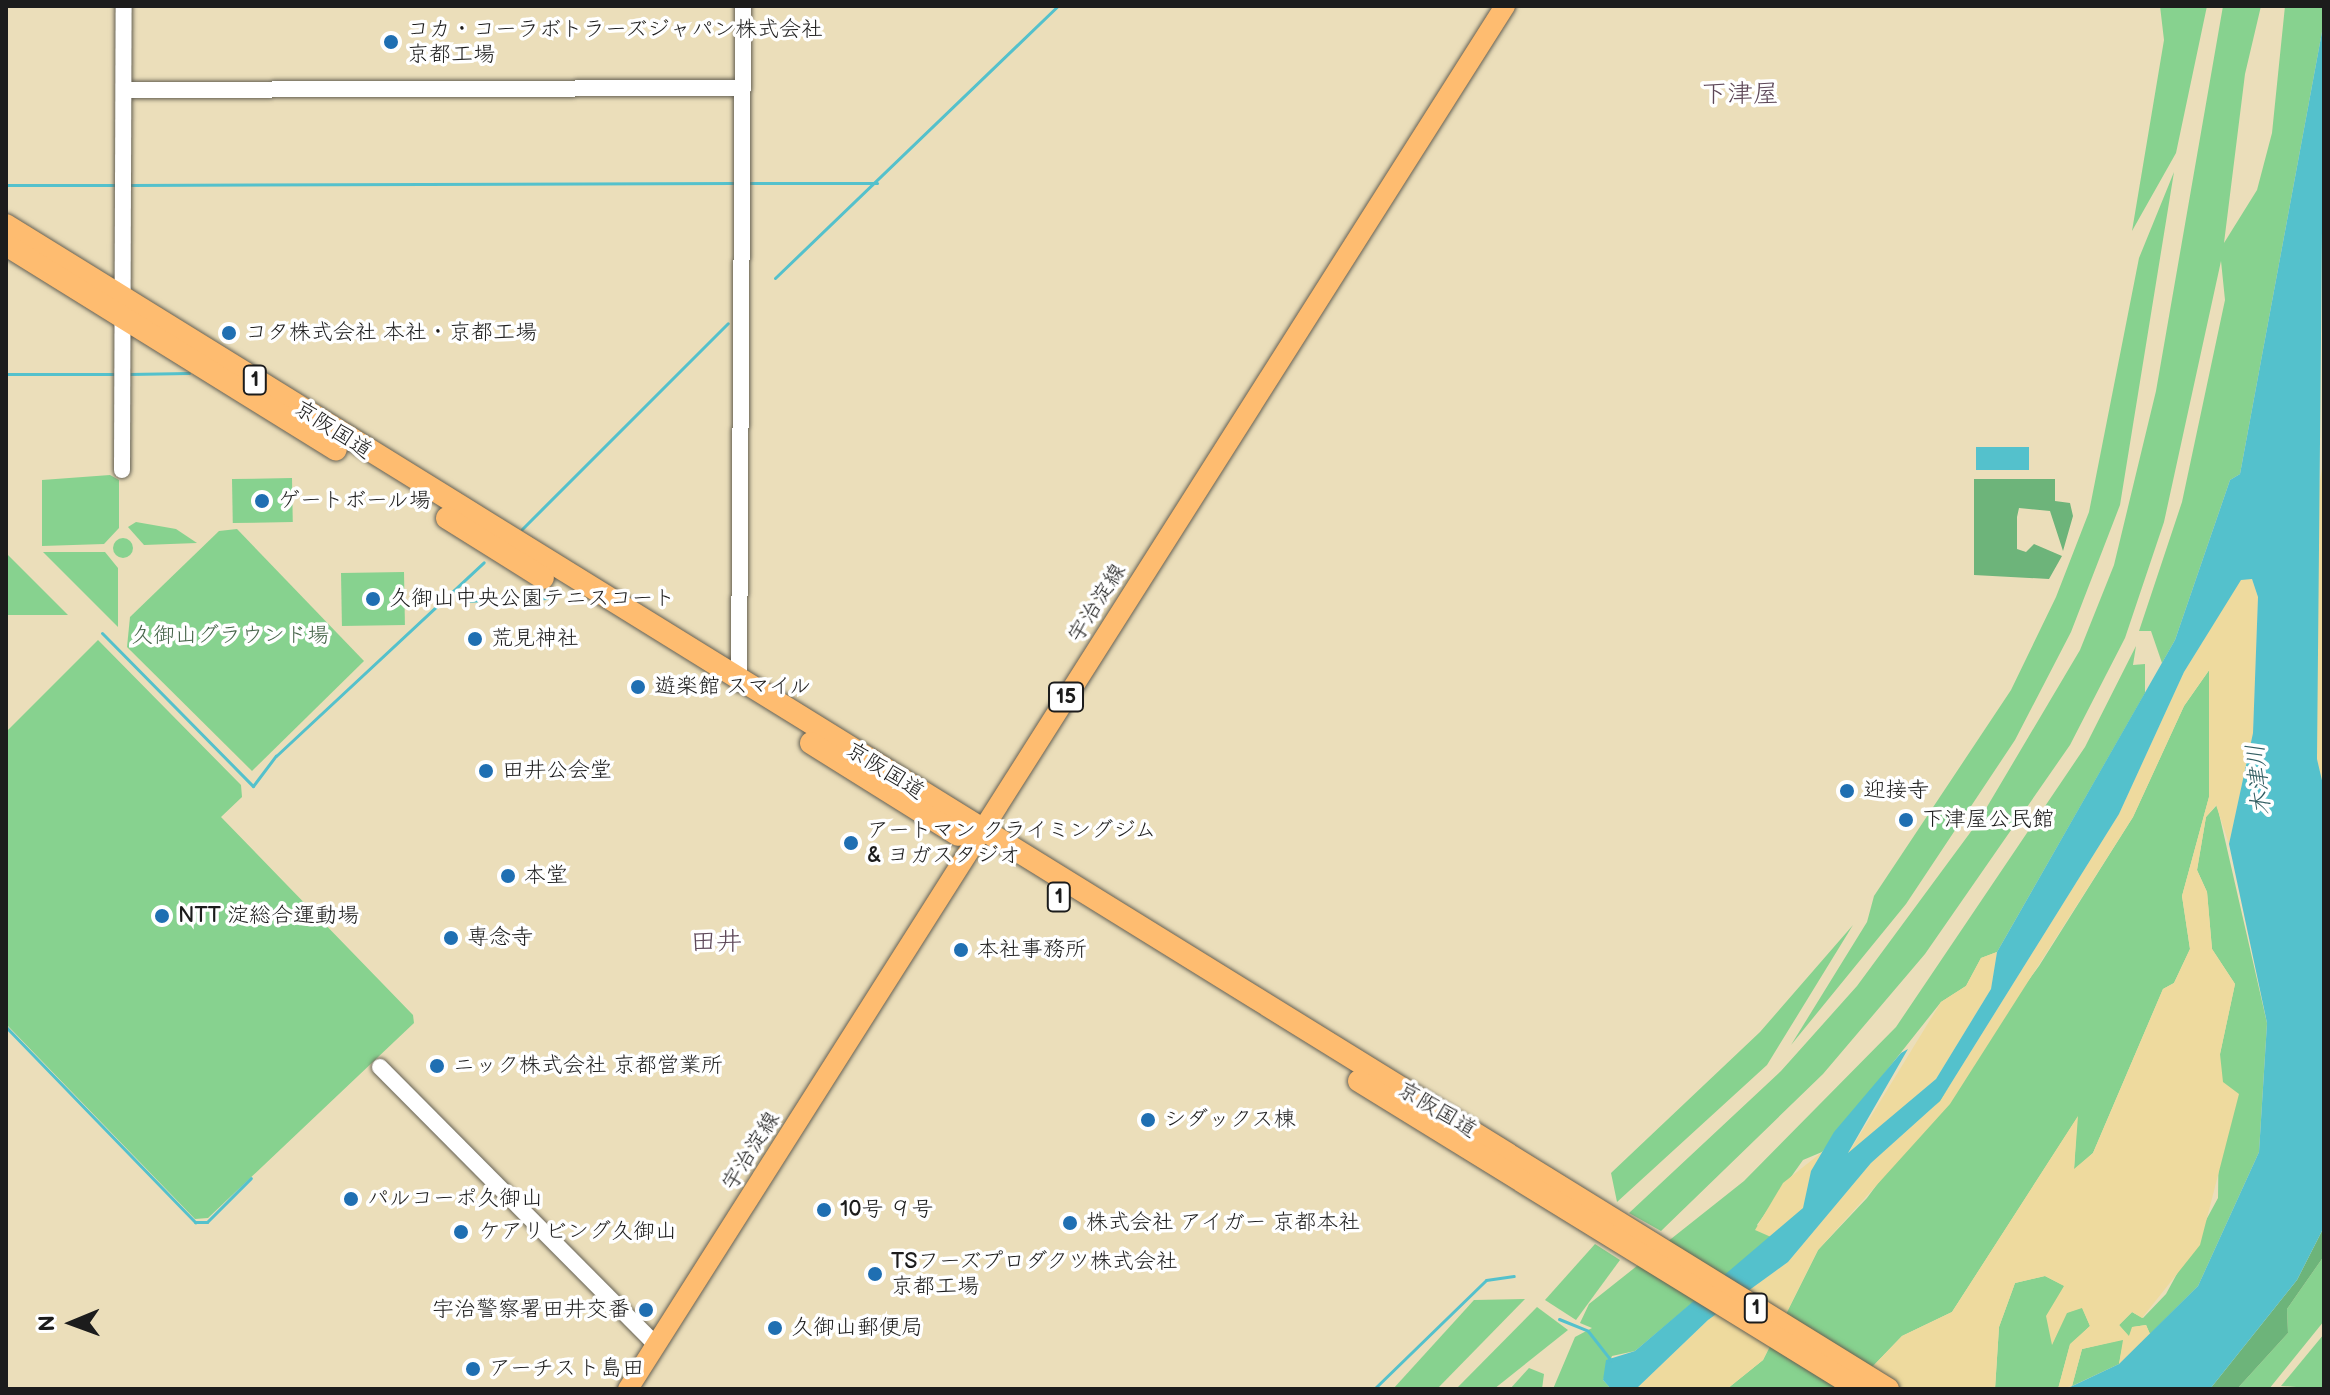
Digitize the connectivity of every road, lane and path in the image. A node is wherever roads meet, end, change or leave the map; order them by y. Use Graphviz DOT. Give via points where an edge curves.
graph roads {
  1 [pos="124,6"];
  2 [pos="743,6"];
  3 [pos="1505,6"];
  4 [pos="743,88"];
  5 [pos="124,90"];
  6 [pos="6,225"];
  7 [pos="6,245"];
  8 [pos="123,308"];
  9 [pos="122,470"];
  10 [pos="503,544"];
  11 [pos="741,641"];
  12 [pos="708,663"];
  13 [pos="739,684"];
  14 [pos="976,838"];
  15 [pos="380,1067"];
  16 [pos="1620,1232"];
  17 [pos="655,1344"];
  18 [pos="628,1389"];
  19 [pos="1859,1389"];
  20 [pos="1888,1389"];
  1 -- 5 [label="street"];
  2 -- 4 [label="street"];
  3 -- 14 [label="main road, 宇治淀線 / 15"];
  4 -- 5 [label="street"];
  4 -- 11 [label="street"];
  5 -- 8 [label="street"];
  6 -- 8 [label="highway, 京阪国道 / 1"];
  7 -- 8 [label="highway, 京阪国道 / 1"];
  8 -- 9 [label="street"];
  8 -- 10 [label="highway, 京阪国道 / 1"];
  10 -- 12 [label="highway, 京阪国道 / 1"];
  10 -- 14 [label="highway, 京阪国道 / 1"];
  11 -- 12 [label="street" via="731,656"];
  11 -- 13 [label="street"];
  12 -- 13 [label="highway, 京阪国道 / 1"];
  13 -- 14 [label="highway, 京阪国道 / 1"];
  14 -- 16 [label="highway, 京阪国道 / 1"];
  14 -- 17 [label="main road, 宇治淀線 / 15"];
  15 -- 17 [label="street"];
  16 -- 19 [label="highway, 京阪国道 / 1"];
  16 -- 20 [label="highway, 京阪国道 / 1"];
  17 -- 18 [label="main road, 宇治淀線 / 15"];
}
